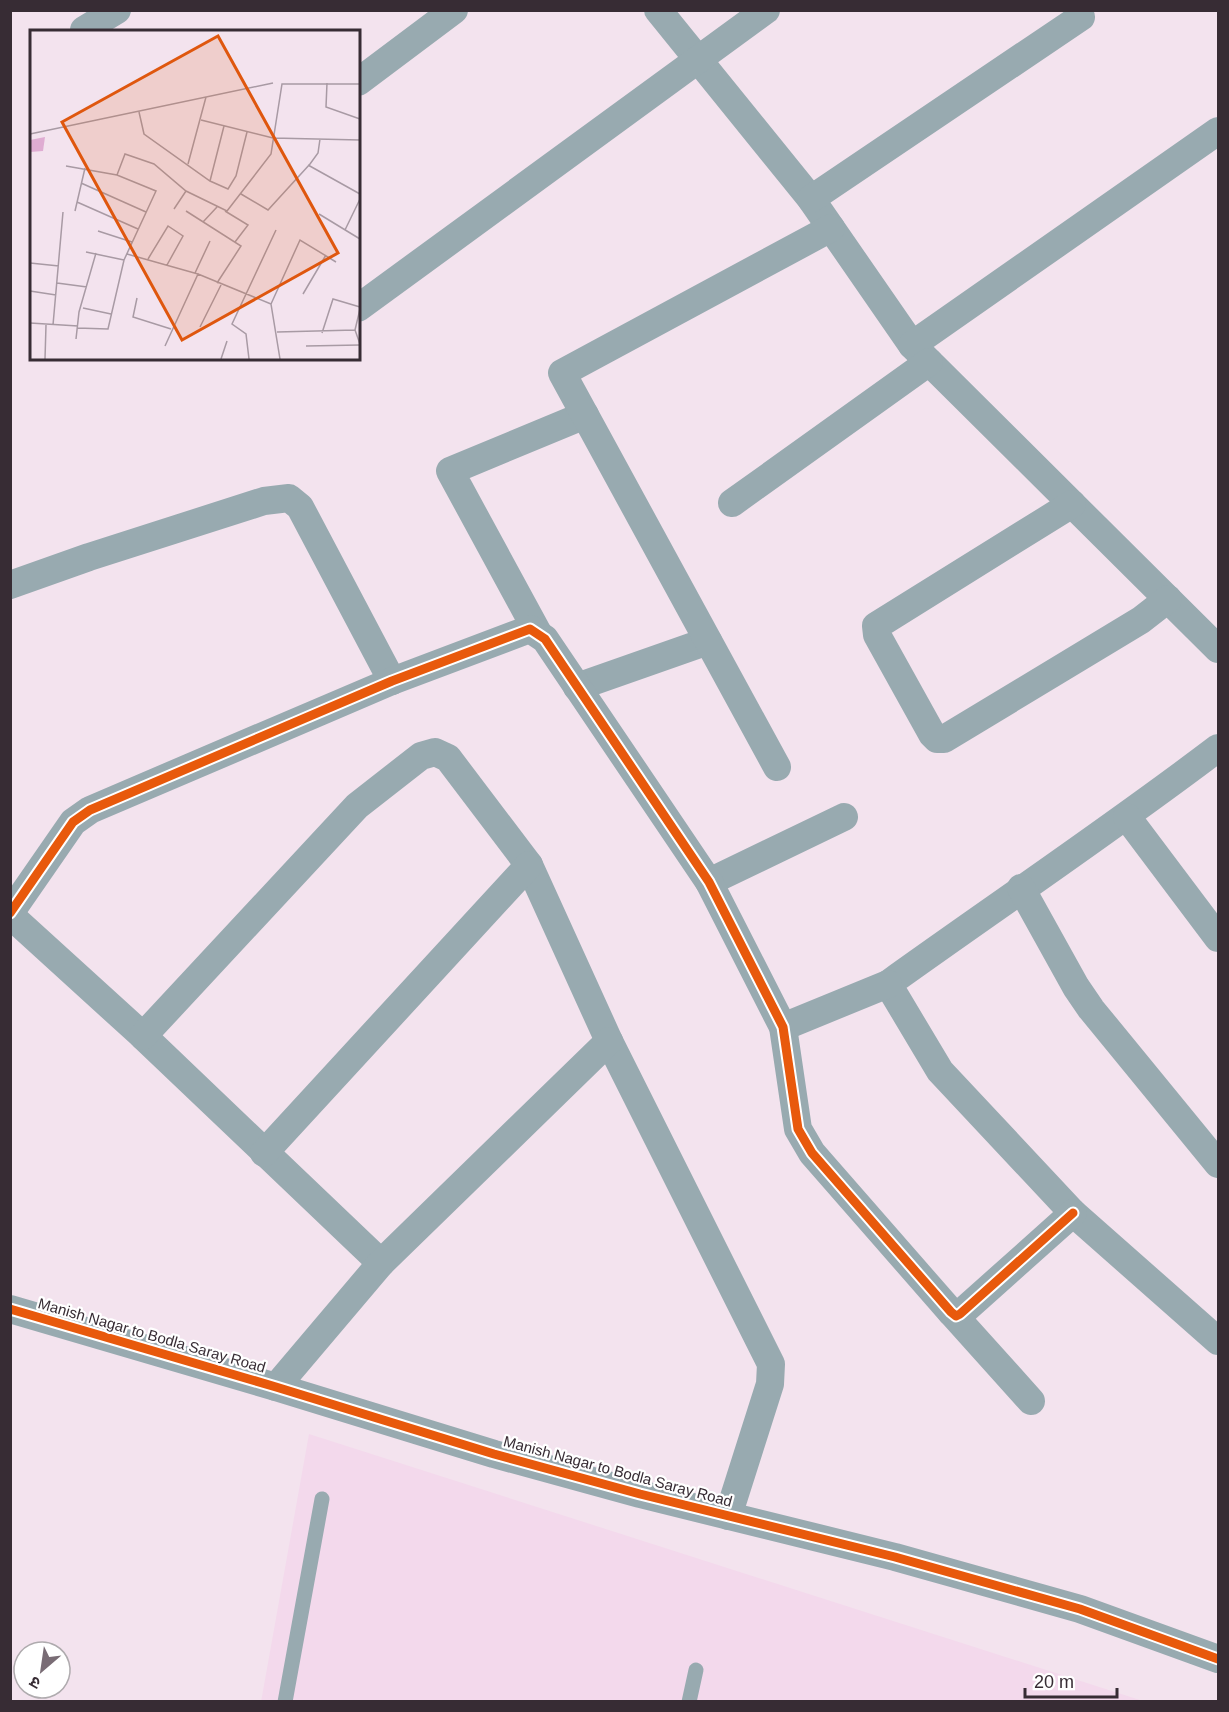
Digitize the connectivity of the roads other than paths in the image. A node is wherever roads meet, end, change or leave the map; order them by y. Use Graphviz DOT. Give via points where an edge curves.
graph roads {
  1 [pos="117,10"];
  2 [pos="454,10"];
  3 [pos="658,10"];
  4 [pos="766,10"];
  5 [pos="1081,17"];
  6 [pos="80,24"];
  7 [pos="698,59"];
  8 [pos="360,80"];
  9 [pos="1218,131"];
  10 [pos="811,199"];
  11 [pos="831,228"];
  12 [pos="360,307"];
  13 [pos="920,353"];
  14 [pos="585,415"];
  15 [pos="732,503"];
  16 [pos="1072,504"];
  17 [pos="10,585"];
  18 [pos="1168,598"];
  19 [pos="538,633"];
  20 [pos="708,641"];
  21 [pos="1218,649"];
  22 [pos="392,681"];
  23 [pos="578,687"];
  24 [pos="1214,760"];
  25 [pos="777,767"];
  26 [pos="844,816"];
  27 [pos="1127,817"];
  28 [pos="529,865"];
  29 [pos="709,882"];
  30 [pos="1021,888"];
  31 [pos="10,914"];
  32 [pos="1218,938"];
  33 [pos="888,984"];
  34 [pos="783,1027"];
  35 [pos="143,1036"];
  36 [pos="609,1041"];
  37 [pos="264,1153"];
  38 [pos="1218,1164"];
  39 [pos="1072,1213"];
  40 [pos="381,1263"];
  41 [pos="10,1309"];
  42 [pos="951,1312"];
  43 [pos="1218,1341"];
  44 [pos="276,1387"];
  45 [pos="1031,1401"];
  46 [pos="322,1499"];
  47 [pos="729,1516"];
  48 [pos="1218,1659"];
  49 [pos="696,1670"];
  50 [pos="285,1701"];
  51 [pos="690,1701"];
  1 -- 6 [label="street"];
  2 -- 8 [label="street"];
  3 -- 7 [label="street"];
  4 -- 7 [label="street"];
  5 -- 10 [label="street"];
  7 -- 10 [label="street"];
  7 -- 12 [label="street"];
  9 -- 13 [label="street"];
  10 -- 11 [label="street"];
  11 -- 13 [label="street"];
  11 -- 14 [label="street" via="561,373"];
  13 -- 15 [label="street"];
  13 -- 16 [label="street"];
  14 -- 19 [label="street" via="450,471"];
  14 -- 20 [label="street"];
  16 -- 18 [label="street"];
  16 -- 18 [label="street" via="876,626 877,635 932,734 944,739 1141,620"];
  17 -- 22 [label="street" via="264,501 289,498 300,507"];
  18 -- 21 [label="street"];
  19 -- 22 [label="street" via="530,629 513,634"];
  19 -- 23 [label="street"];
  20 -- 23 [label="street"];
  20 -- 25 [label="street"];
  22 -- 31 [label="street" via="90,810 73,822"];
  23 -- 29 [label="street"];
  24 -- 27 [label="street"];
  26 -- 29 [label="street"];
  27 -- 30 [label="street"];
  27 -- 32 [label="street"];
  28 -- 35 [label="street" via="448,758 435,752 422,756 357,806"];
  28 -- 36 [label="street"];
  28 -- 37 [label="street"];
  29 -- 34 [label="street"];
  30 -- 33 [label="street"];
  30 -- 38 [label="street" via="1091,1009"];
  31 -- 35 [label="street"];
  33 -- 34 [label="street"];
  33 -- 39 [label="street" via="935,1065"];
  34 -- 42 [label="street" via="798,1129 812,1153"];
  35 -- 37 [label="street"];
  36 -- 40 [label="street"];
  36 -- 47 [label="street" via="771,1364 770,1384"];
  37 -- 40 [label="street"];
  39 -- 42 [label="street" via="960,1314"];
  39 -- 43 [label="street"];
  40 -- 44 [label="street"];
  41 -- 44 [label="street, Manish Nagar to Bodla Saray Road"];
  42 -- 45 [label="street"];
  44 -- 47 [label="street, Manish Nagar to Bodla Saray Road" via="494,1454"];
  46 -- 50 [label="lane"];
  47 -- 48 [label="street, Manish Nagar to Bodla Saray Road" via="896,1557 1080,1609"];
  49 -- 51 [label="lane"];
}
